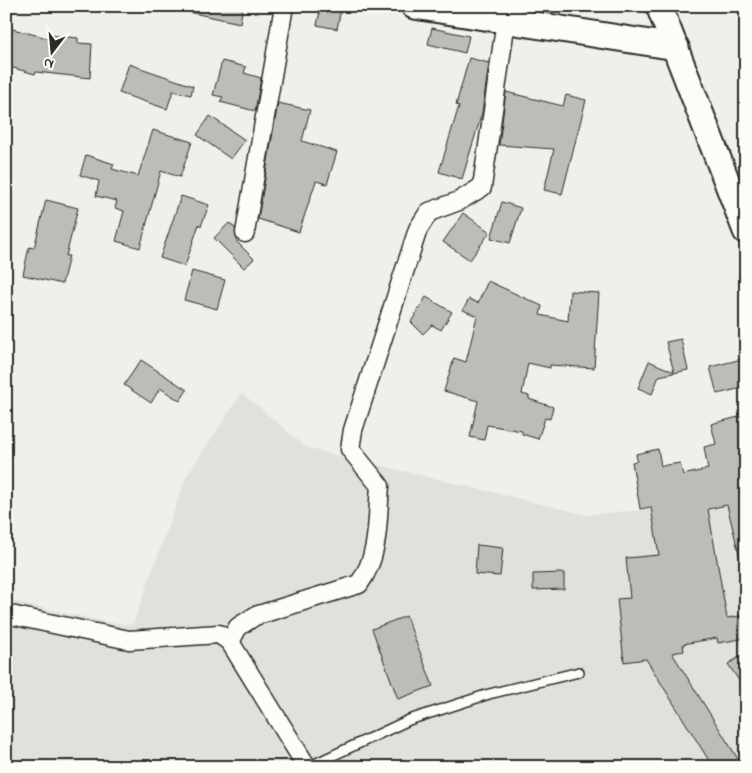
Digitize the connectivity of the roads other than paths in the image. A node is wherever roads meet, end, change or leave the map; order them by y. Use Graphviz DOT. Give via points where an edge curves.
graph roads {
  1 [pos="284,6"];
  2 [pos="414,6"];
  3 [pos="660,6"];
  4 [pos="506,20"];
  5 [pos="676,47"];
  6 [pos="744,221"];
  7 [pos="245,233"];
  8 [pos="6,614"];
  9 [pos="230,642"];
  10 [pos="579,672"];
  11 [pos="307,767"];
  1 -- 7 [label="street"];
  2 -- 4 [label="street"];
  3 -- 5 [label="street"];
  4 -- 5 [label="street"];
  4 -- 9 [label="street" via="482,187 459,201 429,212 418,229 353,430 350,449 380,486 375,552 370,570 359,584 255,616 238,626"];
  5 -- 6 [label="street"];
  8 -- 9 [label="street" via="129,640 219,634"];
  9 -- 11 [label="street"];
  10 -- 11 [label="lane" via="489,694 409,720"];
}
